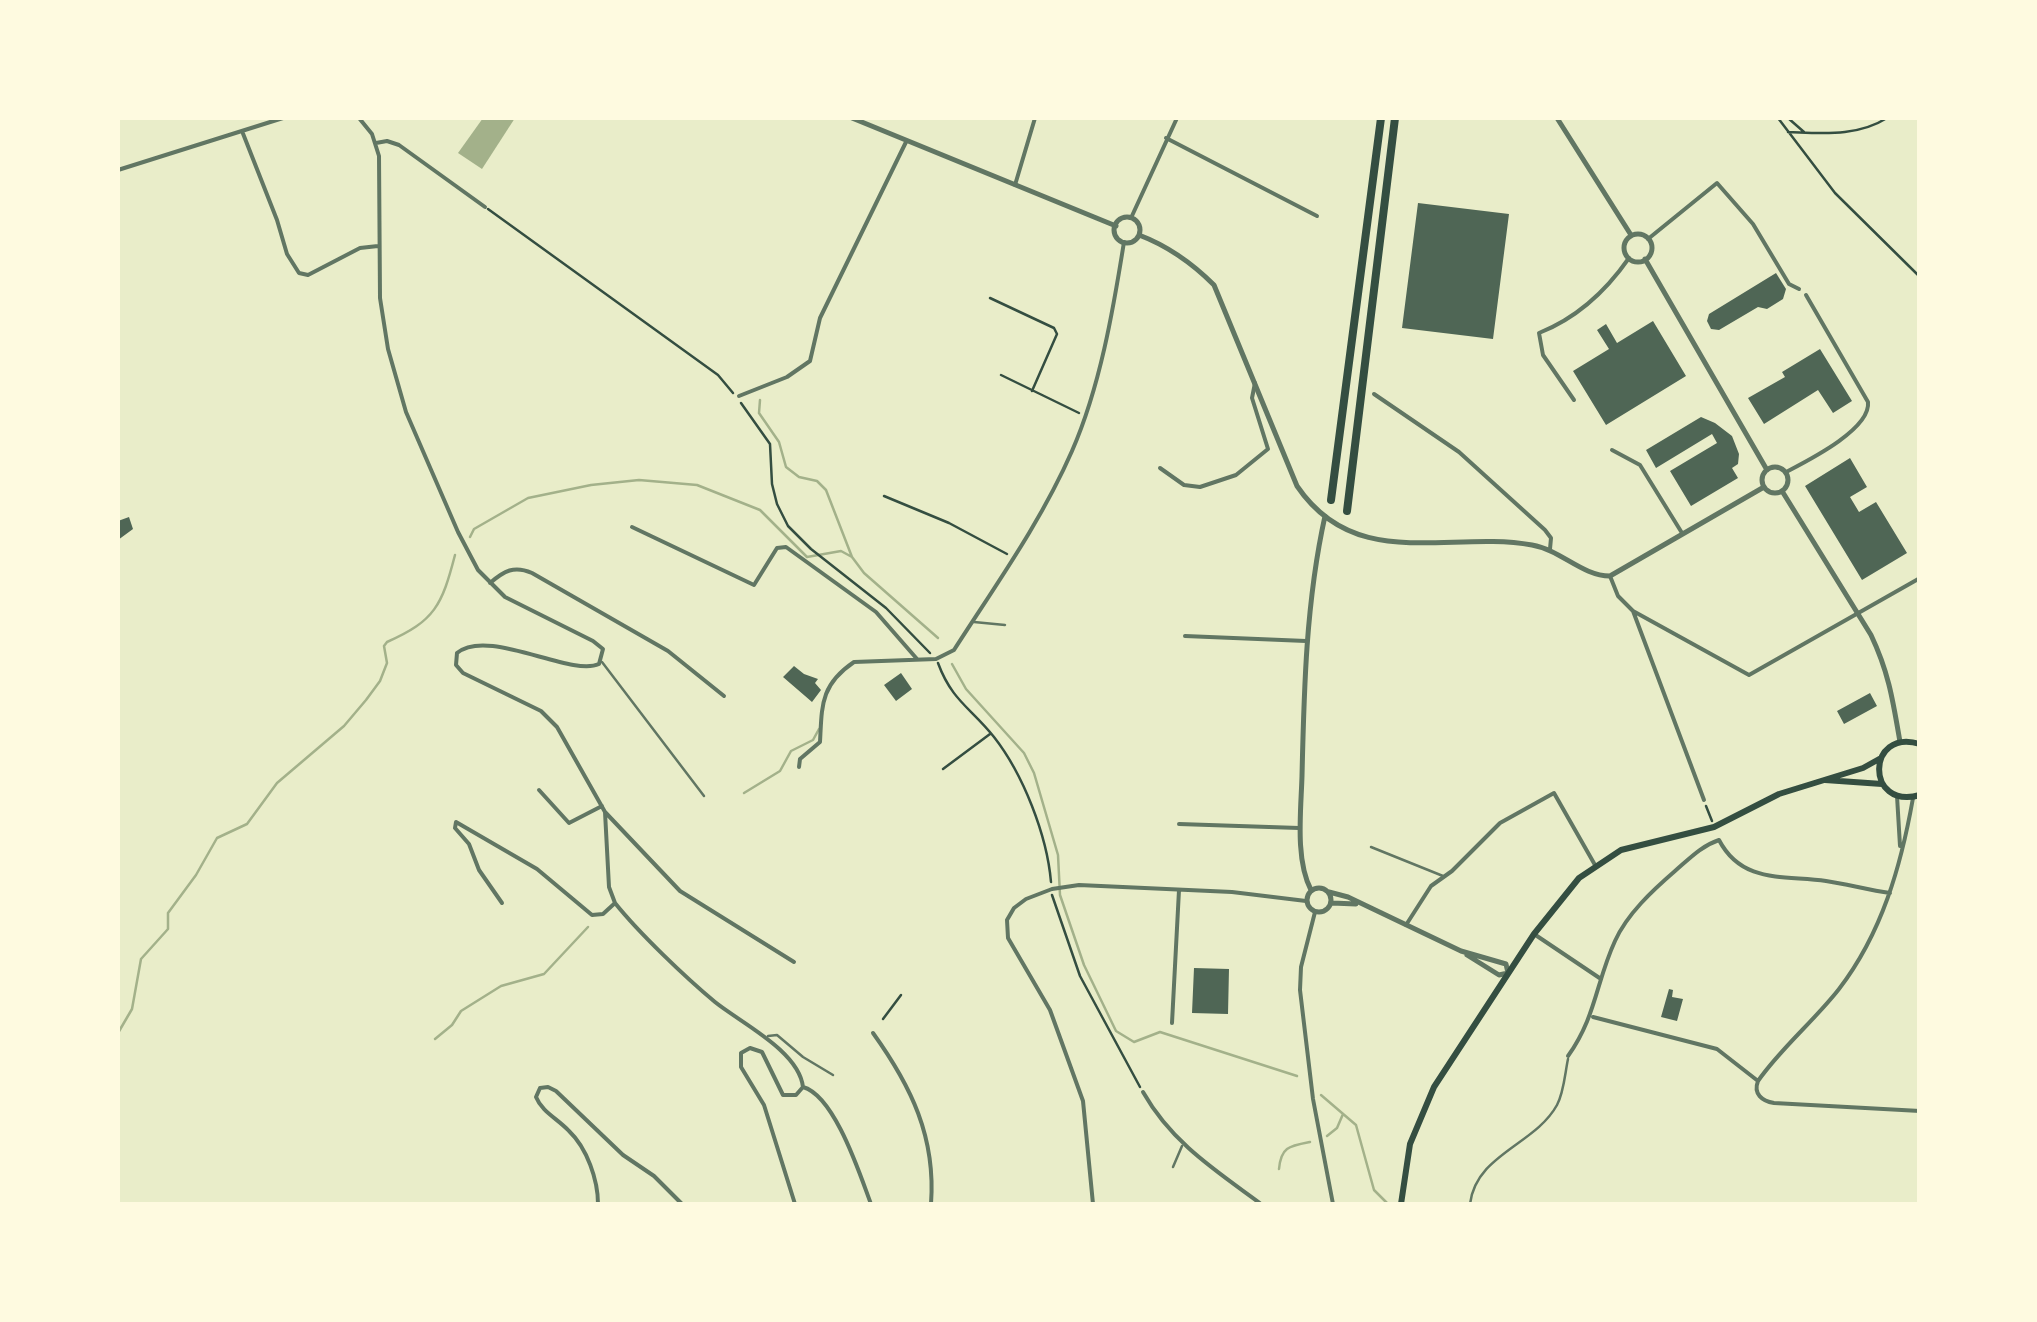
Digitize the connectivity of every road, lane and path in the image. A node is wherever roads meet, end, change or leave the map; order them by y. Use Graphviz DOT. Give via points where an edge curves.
graph roads {
  1 [pos="283,118"];
  2 [pos="359,118"];
  3 [pos="852,118"];
  4 [pos="1035,118"];
  5 [pos="1177,118"];
  6 [pos="1381,118"];
  7 [pos="1396,118"];
  8 [pos="1556,118"];
  9 [pos="1778,118"];
  10 [pos="1788,118"];
  11 [pos="1888,118"];
  12 [pos="871,122"];
  13 [pos="242,130"];
  14 [pos="1788,132"];
  15 [pos="1805,133"];
  16 [pos="1166,138"];
  17 [pos="907,140"];
  18 [pos="376,143"];
  19 [pos="118,170"];
  20 [pos="1014,186"];
  21 [pos="485,207"];
  22 [pos="1318,216"];
  23 [pos="1131,218"];
  24 [pos="1116,226"];
  25 [pos="1140,234"];
  26 [pos="1631,236"];
  27 [pos="1648,238"];
  28 [pos="1124,242"];
  29 [pos="378,246"];
  30 [pos="1629,258"];
  31 [pos="1645,259"];
  32 [pos="1920,277"];
  33 [pos="1799,289"];
  34 [pos="1806,295"];
  35 [pos="990,298"];
  36 [pos="1000,375"];
  37 [pos="1255,383"];
  38 [pos="1032,391"];
  39 [pos="1374,394"];
  40 [pos="739,396"];
  41 [pos="1574,400"];
  42 [pos="1085,416"];
  43 [pos="1612,450"];
  44 [pos="1160,468"];
  45 [pos="1767,470"];
  46 [pos="1786,472"];
  47 [pos="1764,487"];
  48 [pos="1782,492"];
  49 [pos="884,496"];
  50 [pos="1332,500"];
  51 [pos="1347,512"];
  52 [pos="1325,516"];
  53 [pos="632,527"];
  54 [pos="1682,534"];
  55 [pos="1550,550"];
  56 [pos="1013,557"];
  57 [pos="1610,576"];
  58 [pos="1920,578"];
  59 [pos="490,583"];
  60 [pos="1633,611"];
  61 [pos="1857,614"];
  62 [pos="972,621"];
  63 [pos="1004,625"];
  64 [pos="1185,636"];
  65 [pos="1307,641"];
  66 [pos="916,659"];
  67 [pos="936,659"];
  68 [pos="602,661"];
  69 [pos="724,696"];
  70 [pos="991,733"];
  71 [pos="1900,742"];
  72 [pos="1920,744"];
  73 [pos="1880,758"];
  74 [pos="799,766"];
  75 [pos="943,768"];
  76 [pos="1824,780"];
  77 [pos="1882,784"];
  78 [pos="539,790"];
  79 [pos="704,796"];
  80 [pos="1897,796"];
  81 [pos="1916,796"];
  82 [pos="1704,800"];
  83 [pos="603,809"];
  84 [pos="1712,821"];
  85 [pos="1178,824"];
  86 [pos="1302,828"];
  87 [pos="1370,847"];
  88 [pos="1899,861"];
  89 [pos="1595,865"];
  90 [pos="1445,876"];
  91 [pos="1053,888"];
  92 [pos="1179,890"];
  93 [pos="1311,890"];
  94 [pos="1329,892"];
  95 [pos="1890,893"];
  96 [pos="1306,901"];
  97 [pos="502,903"];
  98 [pos="615,903"];
  99 [pos="1331,903"];
  100 [pos="1359,904"];
  101 [pos="1315,912"];
  102 [pos="1406,926"];
  103 [pos="1534,934"];
  104 [pos="1460,951"];
  105 [pos="794,962"];
  106 [pos="1508,973"];
  107 [pos="1601,978"];
  108 [pos="902,996"];
  109 [pos="1592,1017"];
  110 [pos="883,1019"];
  111 [pos="1172,1022"];
  112 [pos="873,1033"];
  113 [pos="766,1037"];
  114 [pos="1568,1056"];
  115 [pos="834,1076"];
  116 [pos="1758,1081"];
  117 [pos="804,1086"];
  118 [pos="1143,1092"];
  119 [pos="1920,1111"];
  120 [pos="1183,1145"];
  121 [pos="1173,1167"];
  122 [pos="1257,1203"];
  123 [pos="598,1204"];
  124 [pos="682,1204"];
  125 [pos="794,1204"];
  126 [pos="871,1204"];
  127 [pos="931,1204"];
  128 [pos="1094,1204"];
  129 [pos="1333,1204"];
  130 [pos="1401,1204"];
  131 [pos="1470,1204"];
  1 -- 13 [label="street"];
  2 -- 18 [label="street"];
  3 -- 12 [label="street"];
  4 -- 20 [label="street"];
  5 -- 16 [label="street"];
  6 -- 50 [label="highway"];
  7 -- 51 [label="highway"];
  8 -- 26 [label="street"];
  9 -- 14 [label="path"];
  10 -- 15 [label="path"];
  11 -- 15 [label="path" via="1862,130"];
  12 -- 17 [label="street"];
  13 -- 19 [label="street"];
  13 -- 29 [label="street" via="299,273"];
  14 -- 15 [label="path"];
  14 -- 32 [label="path" via="1835,193"];
  16 -- 22 [label="street"];
  16 -- 23 [label="street"];
  17 -- 20 [label="street"];
  17 -- 40 [label="street" via="820,318 810,362"];
  18 -- 21 [label="street" via="399,145"];
  18 -- 29 [label="street"];
  20 -- 24 [label="street"];
  21 -- 67 [label="path" via="718,375 770,444 777,504 788,526"];
  23 -- 24 [label="street"];
  23 -- 25 [label="street"];
  24 -- 28 [label="street"];
  25 -- 28 [label="street"];
  25 -- 37 [label="street" via="1214,285"];
  26 -- 27 [label="street"];
  26 -- 30 [label="street" via="1624,244"];
  27 -- 31 [label="street" via="1652,250"];
  27 -- 33 [label="street" via="1717,183"];
  28 -- 42 [label="street"];
  29 -- 59 [label="street" via="384,330 406,412 465,547"];
  30 -- 31 [label="street"];
  30 -- 41 [label="street" via="1595,298 1539,334"];
  31 -- 45 [label="street"];
  34 -- 46 [label="street" via="1869,409 1861,425"];
  35 -- 38 [label="path" via="1057,334"];
  36 -- 38 [label="path"];
  37 -- 44 [label="street" via="1252,398 1268,449 1236,476 1200,487"];
  37 -- 52 [label="street" via="1297,486"];
  38 -- 42 [label="path"];
  39 -- 55 [label="street" via="1472,462 1545,530"];
  42 -- 56 [label="street"];
  43 -- 54 [label="street" via="1640,464"];
  45 -- 46 [label="street"];
  45 -- 47 [label="street"];
  46 -- 48 [label="street"];
  47 -- 48 [label="street"];
  47 -- 54 [label="street"];
  48 -- 61 [label="street"];
  49 -- 56 [label="path"];
  52 -- 55 [label="street" via="1356,533 1398,543"];
  52 -- 65 [label="street"];
  53 -- 66 [label="street" via="754,585 776,548 786,547 876,612"];
  54 -- 57 [label="street"];
  55 -- 57 [label="street" via="1595,575"];
  56 -- 62 [label="street"];
  57 -- 60 [label="street"];
  58 -- 61 [label="street"];
  59 -- 68 [label="street" via="600,646"];
  59 -- 69 [label="street" via="508,570 532,573 668,652"];
  60 -- 61 [label="street" via="1749,676"];
  60 -- 82 [label="street"];
  61 -- 71 [label="street" via="1887,670"];
  62 -- 63 [label="lane"];
  62 -- 67 [label="street" via="954,650"];
  64 -- 65 [label="street"];
  65 -- 86 [label="street"];
  66 -- 67 [label="street"];
  66 -- 74 [label="street" via="847,667 821,706 820,742"];
  67 -- 70 [label="path" via="947,689"];
  68 -- 79 [label="lane"];
  68 -- 83 [label="street" via="587,667 476,647 455,657 462,673 547,716"];
  70 -- 75 [label="path"];
  70 -- 91 [label="path" via="1013,763 1049,858"];
  71 -- 72 [label="main road"];
  71 -- 73 [label="main road"];
  73 -- 76 [label="main road"];
  73 -- 77 [label="main road"];
  76 -- 77 [label="main road"];
  76 -- 89 [label="main road" via="1778,794 1723,824 1639,844"];
  77 -- 80 [label="main road"];
  78 -- 83 [label="street" via="569,823"];
  80 -- 81 [label="main road"];
  80 -- 88 [label="street"];
  81 -- 88 [label="street"];
  82 -- 84 [label="path"];
  83 -- 98 [label="street"];
  83 -- 105 [label="street" via="680,891"];
  85 -- 86 [label="street"];
  86 -- 93 [label="street"];
  87 -- 90 [label="lane"];
  88 -- 95 [label="street"];
  89 -- 90 [label="street" via="1554,794 1500,823"];
  89 -- 103 [label="main road"];
  90 -- 102 [label="street"];
  91 -- 92 [label="street"];
  91 -- 118 [label="path" via="1080,976"];
  91 -- 128 [label="street" via="1014,908 1006,932 1066,1048 1082,1101"];
  92 -- 96 [label="street"];
  92 -- 111 [label="street"];
  93 -- 94 [label="street"];
  93 -- 96 [label="street"];
  94 -- 99 [label="street"];
  94 -- 100 [label="street"];
  95 -- 107 [label="street" via="1759,874 1735,862 1719,840 1700,849 1648,898 1621,931"];
  95 -- 116 [label="street" via="1839,988"];
  96 -- 101 [label="street"];
  97 -- 98 [label="street" via="456,822 537,869 590,914"];
  98 -- 113 [label="street" via="714,1000"];
  99 -- 100 [label="street"];
  99 -- 101 [label="street"];
  100 -- 102 [label="street"];
  101 -- 129 [label="street" via="1300,990"];
  102 -- 104 [label="street"];
  103 -- 106 [label="main road"];
  103 -- 107 [label="street"];
  104 -- 106 [label="street" via="1499,975"];
  104 -- 106 [label="street" via="1506,964"];
  106 -- 130 [label="main road" via="1422,1110"];
  107 -- 109 [label="street"];
  108 -- 110 [label="path"];
  109 -- 114 [label="street"];
  109 -- 116 [label="street" via="1716,1049"];
  112 -- 127 [label="street" via="924,1123"];
  113 -- 115 [label="lane" via="776,1035"];
  113 -- 117 [label="street"];
  114 -- 131 [label="lane" via="1556,1107 1482,1172"];
  116 -- 119 [label="street" via="1757,1092 1767,1102"];
  117 -- 125 [label="street" via="796,1095 783,1095 762,1052 743,1051 742,1066 764,1105"];
  117 -- 126 [label="street" via="843,1135"];
  118 -- 120 [label="street"];
  120 -- 121 [label="lane"];
  120 -- 122 [label="street"];
  123 -- 124 [label="street" via="583,1150 537,1102 540,1088 556,1091"];
}
